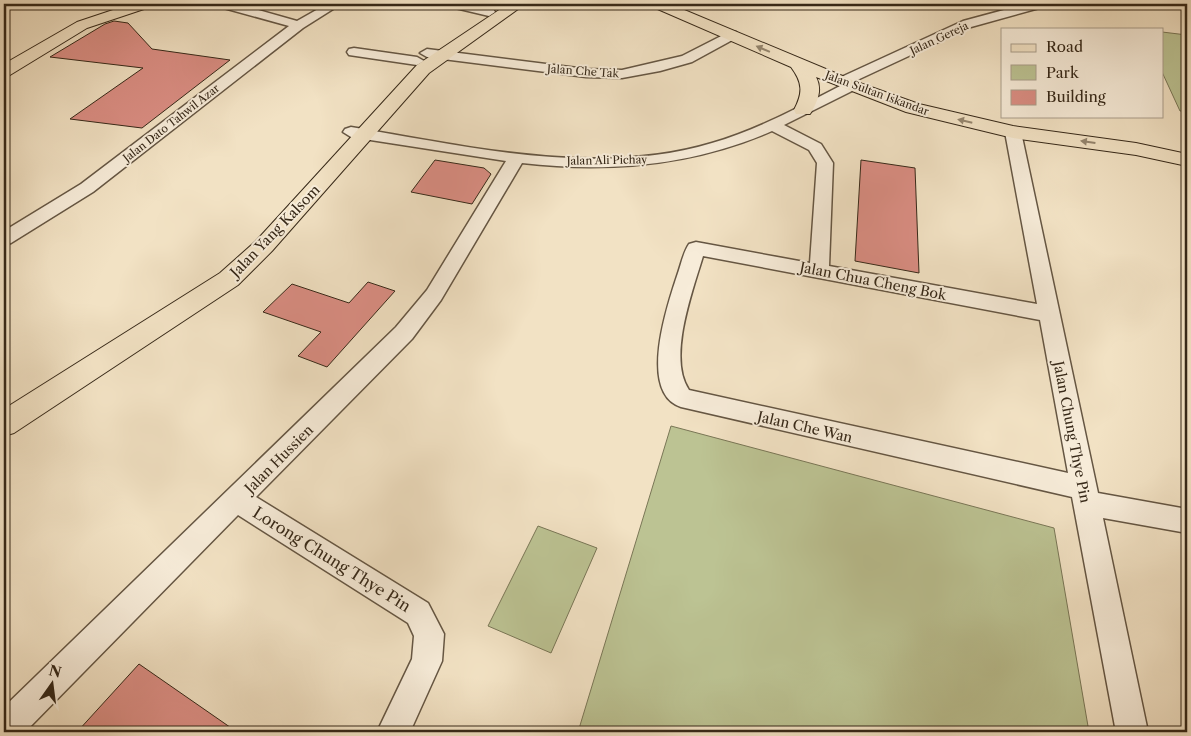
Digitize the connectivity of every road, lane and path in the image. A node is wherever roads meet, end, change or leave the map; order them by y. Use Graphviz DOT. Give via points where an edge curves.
graph roads {
  1 [pos="145,4"];
  2 [pos="224,4"];
  3 [pos="336,4"];
  4 [pos="455,4"];
  5 [pos="503,4"];
  6 [pos="518,4"];
  7 [pos="658,4"];
  8 [pos="1040,4"];
  9 [pos="89,7"];
  10 [pos="489,12"];
  11 [pos="298,25"];
  12 [pos="731,35"];
  13 [pos="354,52"];
  14 [pos="428,57"];
  15 [pos="4,58"];
  16 [pos="797,63"];
  17 [pos="4,71"];
  18 [pos="847,84"];
  19 [pos="803,110"];
  20 [pos="772,126"];
  21 [pos="1013,132"];
  22 [pos="358,133"];
  23 [pos="1136,149"];
  24 [pos="1187,150"];
  25 [pos="517,157"];
  26 [pos="1187,160"];
  27 [pos="4,239"];
  28 [pos="696,248"];
  29 [pos="819,271"];
  30 [pos="1049,314"];
  31 [pos="125,338"];
  32 [pos="4,404"];
  33 [pos="4,424"];
  34 [pos="1084,496"];
  35 [pos="237,500"];
  36 [pos="1187,521"];
  37 [pos="4,730"];
  38 [pos="393,732"];
  39 [pos="1132,732"];
  1 -- 17 [label="main road" via="82,25"];
  2 -- 11 [label="street"];
  3 -- 11 [label="street, Jalan Dato Tahwil Azar"];
  4 -- 10 [label="street"];
  5 -- 10 [label="main road, Jalan Yang Kalsom"];
  6 -- 14 [label="main road, Jalan Yang Kalsom"];
  7 -- 12 [label="main road, Jalan Sultan Iskandar"];
  8 -- 18 [label="street, Jalan Gereja" via="968,24"];
  9 -- 15 [label="main road"];
  10 -- 14 [label="main road, Jalan Yang Kalsom"];
  11 -- 27 [label="street, Jalan Dato Tahwil Azar" via="87,188"];
  12 -- 14 [label="street, Jalan Che Tak" via="687,59 622,74"];
  16 -- 12 [label="main road, Jalan Sultan Iskandar, one-way"];
  13 -- 14 [label="street, Jalan Che Tak"];
  14 -- 22 [label="main road, Jalan Yang Kalsom" via="423,69"];
  16 -- 18 [label="main road, Jalan Sultan Iskandar"];
  16 -- 19 [label="main road" via="812,83"];
  18 -- 19 [label="street, Jalan Ali Pichay"];
  21 -- 18 [label="main road, Jalan Sultan Iskandar, one-way" via="913,108"];
  19 -- 20 [label="street, Jalan Ali Pichay"];
  20 -- 25 [label="street, Jalan Ali Pichay" via="714,147 648,161 558,161"];
  20 -- 29 [label="street" via="815,147 825,163"];
  23 -- 21 [label="main road, Jalan Sultan Iskandar, one-way"];
  21 -- 30 [label="street, Jalan Chung Thye Pin"];
  22 -- 25 [label="street, Jalan Ali Pichay"];
  22 -- 31 [label="main road, Jalan Yang Kalsom" via="246,263 208,294"];
  23 -- 24 [label="main road, Jalan Sultan Iskandar" via="1152,146"];
  23 -- 26 [label="main road, Jalan Sultan Iskandar"];
  25 -- 35 [label="street, Jalan Hussien" via="434,295 404,333"];
  28 -- 29 [label="street, Jalan Chua Cheng Bok"];
  28 -- 34 [label="street, Jalan Che Wan" via="670,341 670,377 673,390 681,398"];
  29 -- 30 [label="street, Jalan Chua Cheng Bok"];
  30 -- 34 [label="street, Jalan Chung Thye Pin"];
  31 -- 32 [label="main road, Jalan Yang Kalsom"];
  31 -- 33 [label="main road, Jalan Yang Kalsom"];
  34 -- 36 [label="street, Jalan Che Wan"];
  34 -- 39 [label="street, Jalan Chung Thye Pin"];
  35 -- 37 [label="street, Jalan Hussien"];
  35 -- 38 [label="street, Lorong Chung Thye Pin" via="418,613 429,634 427,661"];
}
